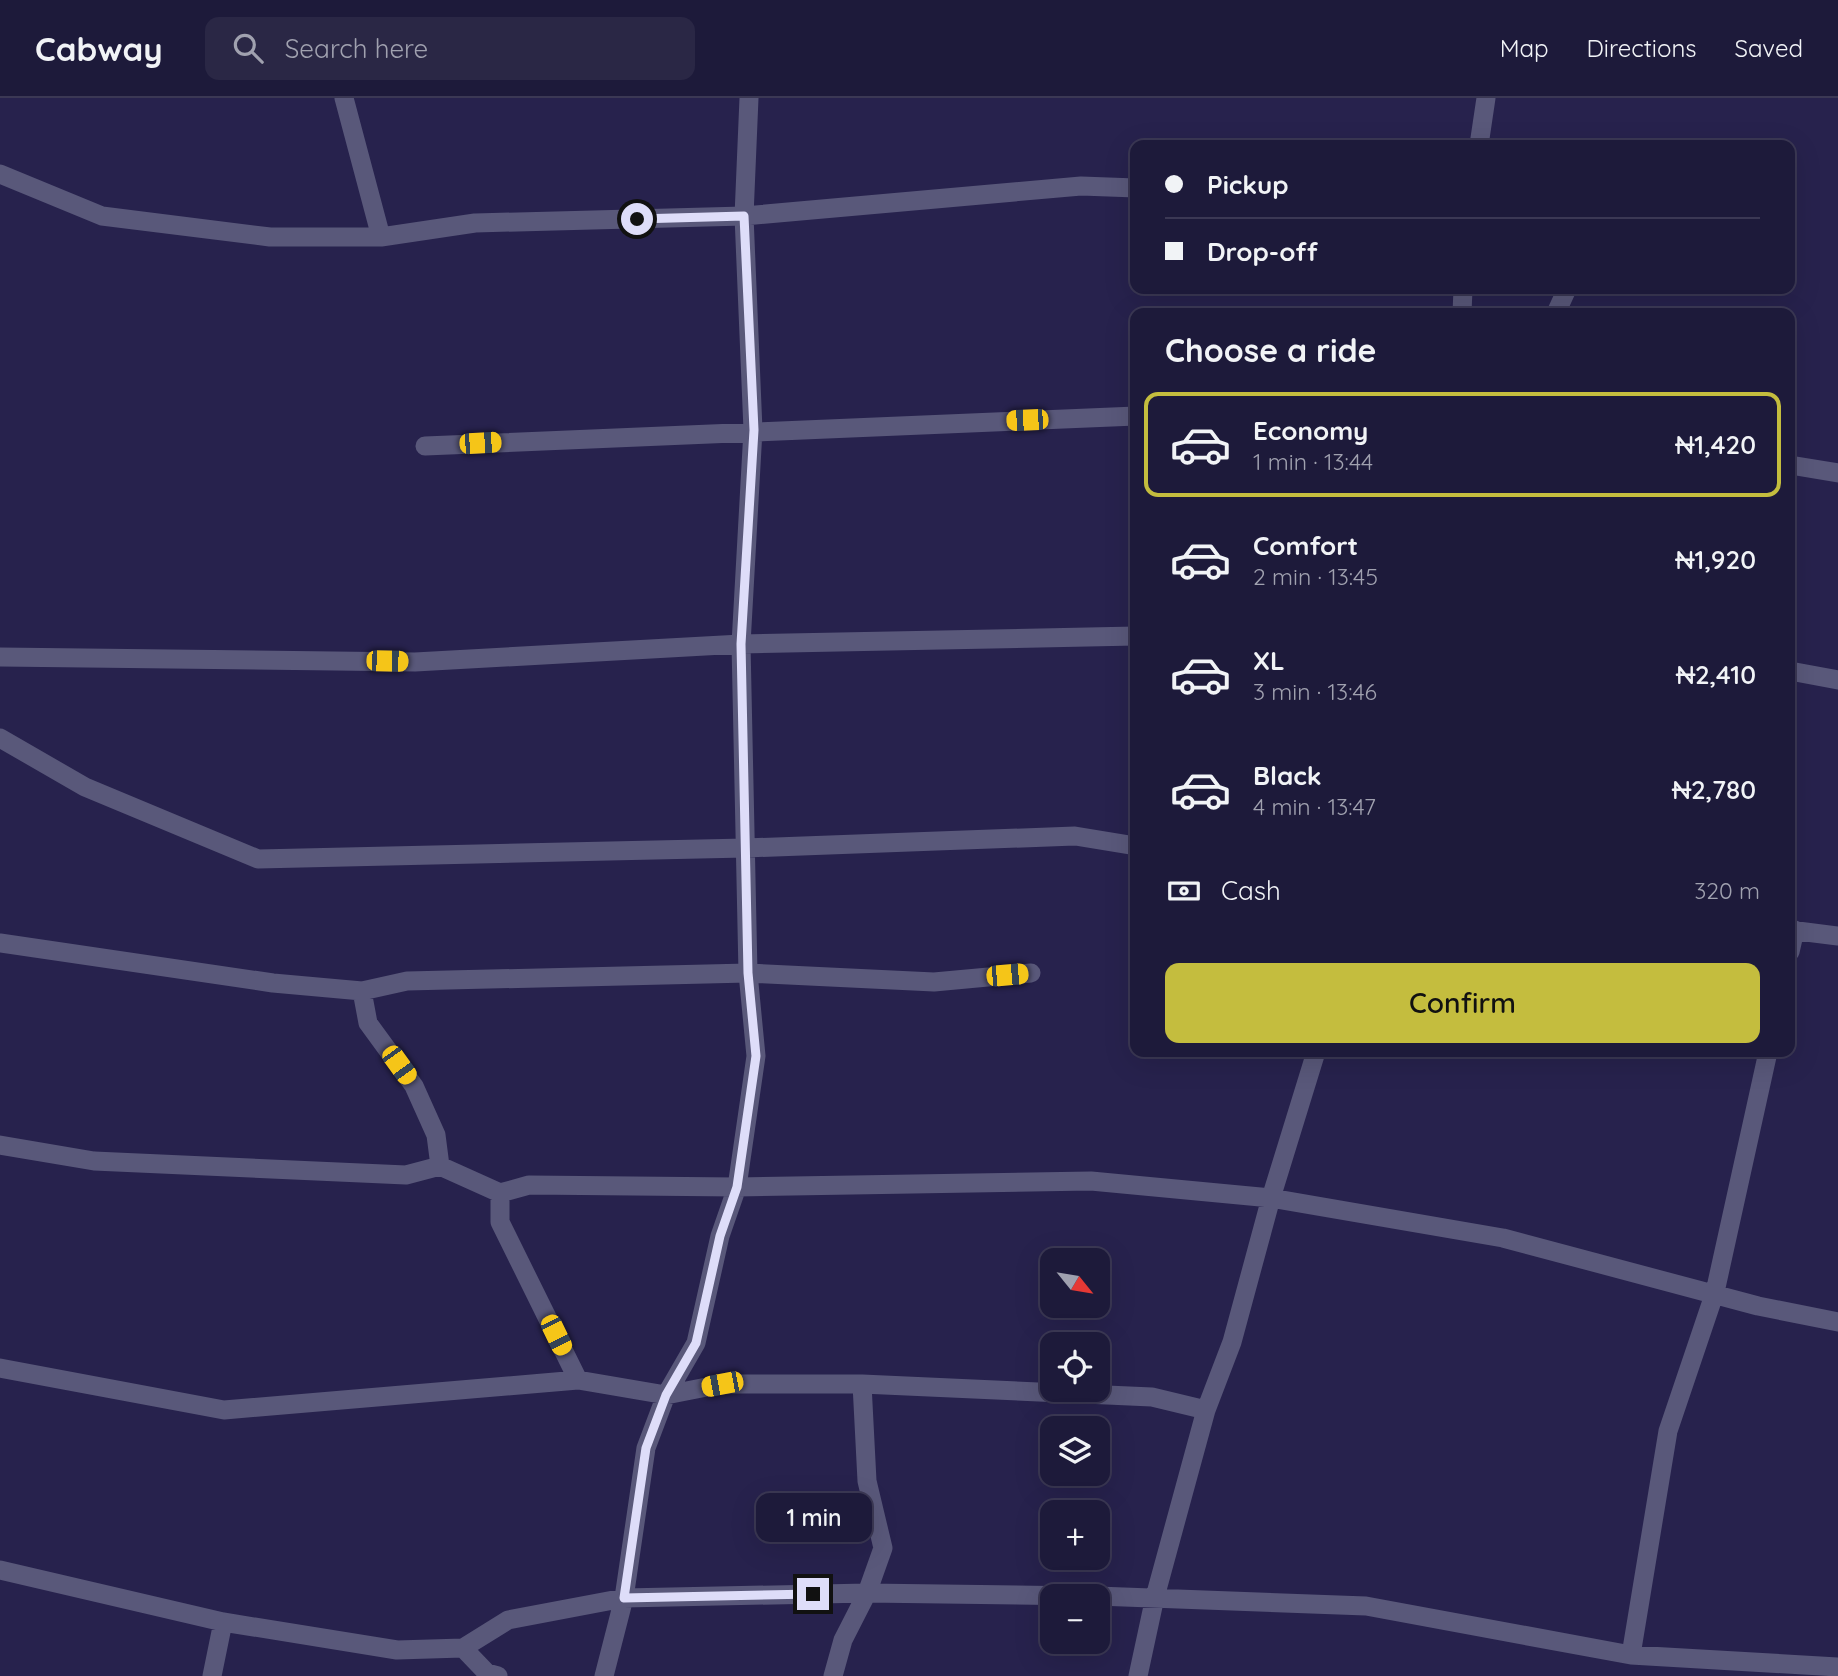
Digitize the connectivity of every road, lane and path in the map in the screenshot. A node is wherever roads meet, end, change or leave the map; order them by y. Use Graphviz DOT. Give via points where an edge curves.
graph roads {
  1 [pos="344,98"];
  2 [pos="749,98"];
  3 [pos="1486,98"];
  4 [pos="1480,140"];
  5 [pos="0,174"];
  6 [pos="1130,188"];
  7 [pos="744,216"];
  8 [pos="381,237"];
  9 [pos="1130,416"];
  10 [pos="754,430"];
  11 [pos="425,446"];
  12 [pos="1795,466"];
  13 [pos="1838,473"];
  14 [pos="1130,636"];
  15 [pos="741,644"];
  16 [pos="0,657"];
  17 [pos="1795,672"];
  18 [pos="1838,680"];
  19 [pos="0,738"];
  20 [pos="1130,845"];
  21 [pos="745,848"];
  22 [pos="1795,930"];
  23 [pos="1838,936"];
  24 [pos="0,943"];
  25 [pos="748,973"];
  26 [pos="1031,973"];
  27 [pos="362,991"];
  28 [pos="1314,1057"];
  29 [pos="1767,1057"];
  30 [pos="0,1145"];
  31 [pos="440,1166"];
  32 [pos="737,1187"];
  33 [pos="500,1193"];
  34 [pos="1271,1198"];
  35 [pos="1715,1292"];
  36 [pos="1838,1322"];
  37 [pos="0,1368"];
  38 [pos="578,1380"];
  39 [pos="862,1384"];
  40 [pos="666,1395"];
  41 [pos="1206,1410"];
  42 [pos="0,1570"];
  43 [pos="867,1593"];
  44 [pos="1040,1595"];
  45 [pos="1110,1596"];
  46 [pos="1155,1597"];
  47 [pos="624,1598"];
  48 [pos="223,1622"];
  49 [pos="463,1648"];
  50 [pos="1631,1655"];
  51 [pos="1838,1667"];
  52 [pos="212,1676"];
  53 [pos="498,1676"];
  54 [pos="604,1676"];
  55 [pos="833,1676"];
  56 [pos="1138,1676"];
  1 -- 8 [label="street"];
  2 -- 7 [label="street"];
  3 -- 4 [label="street"];
  5 -- 8 [label="street" via="102,216 270,237"];
  6 -- 7 [label="street" via="1081,186"];
  7 -- 8 [label="street" via="475,223"];
  7 -- 10 [label="street"];
  9 -- 10 [label="street"];
  10 -- 11 [label="street"];
  10 -- 15 [label="street"];
  12 -- 13 [label="street"];
  14 -- 15 [label="street"];
  15 -- 16 [label="street" via="415,662"];
  15 -- 21 [label="street"];
  17 -- 18 [label="street"];
  19 -- 21 [label="street" via="85,787 258,859"];
  20 -- 21 [label="street" via="1075,836"];
  21 -- 25 [label="street"];
  22 -- 23 [label="street"];
  24 -- 27 [label="street" via="273,983"];
  25 -- 26 [label="street" via="933,982"];
  25 -- 27 [label="street" via="407,981"];
  25 -- 32 [label="street" via="756,1056"];
  27 -- 31 [label="street" via="368,1023 414,1086 436,1135"];
  28 -- 34 [label="street"];
  29 -- 35 [label="street"];
  30 -- 31 [label="street" via="108,1162 406,1175"];
  31 -- 33 [label="street"];
  32 -- 33 [label="street" via="529,1185"];
  32 -- 34 [label="street" via="1091,1181"];
  32 -- 40 [label="street" via="720,1236 696,1343"];
  33 -- 38 [label="street" via="500,1222"];
  34 -- 35 [label="street" via="1503,1238"];
  34 -- 41 [label="street" via="1232,1342"];
  35 -- 36 [label="street"];
  35 -- 50 [label="street" via="1668,1431"];
  37 -- 38 [label="street" via="224,1410"];
  38 -- 40 [label="street"];
  39 -- 40 [label="street" via="722,1384"];
  39 -- 41 [label="street" via="1152,1398"];
  39 -- 43 [label="street" via="867,1481 883,1548"];
  40 -- 47 [label="street" via="646,1448"];
  41 -- 46 [label="street"];
  42 -- 48 [label="street"];
  43 -- 44 [label="street"];
  43 -- 47 [label="street"];
  43 -- 55 [label="street"];
  45 -- 46 [label="street"];
  46 -- 50 [label="street" via="1366,1606"];
  46 -- 56 [label="street"];
  47 -- 49 [label="street" via="508,1620"];
  47 -- 54 [label="street"];
  48 -- 49 [label="street" via="397,1650"];
  48 -- 52 [label="street"];
  49 -- 53 [label="street" via="487,1674"];
  50 -- 51 [label="street"];
}
